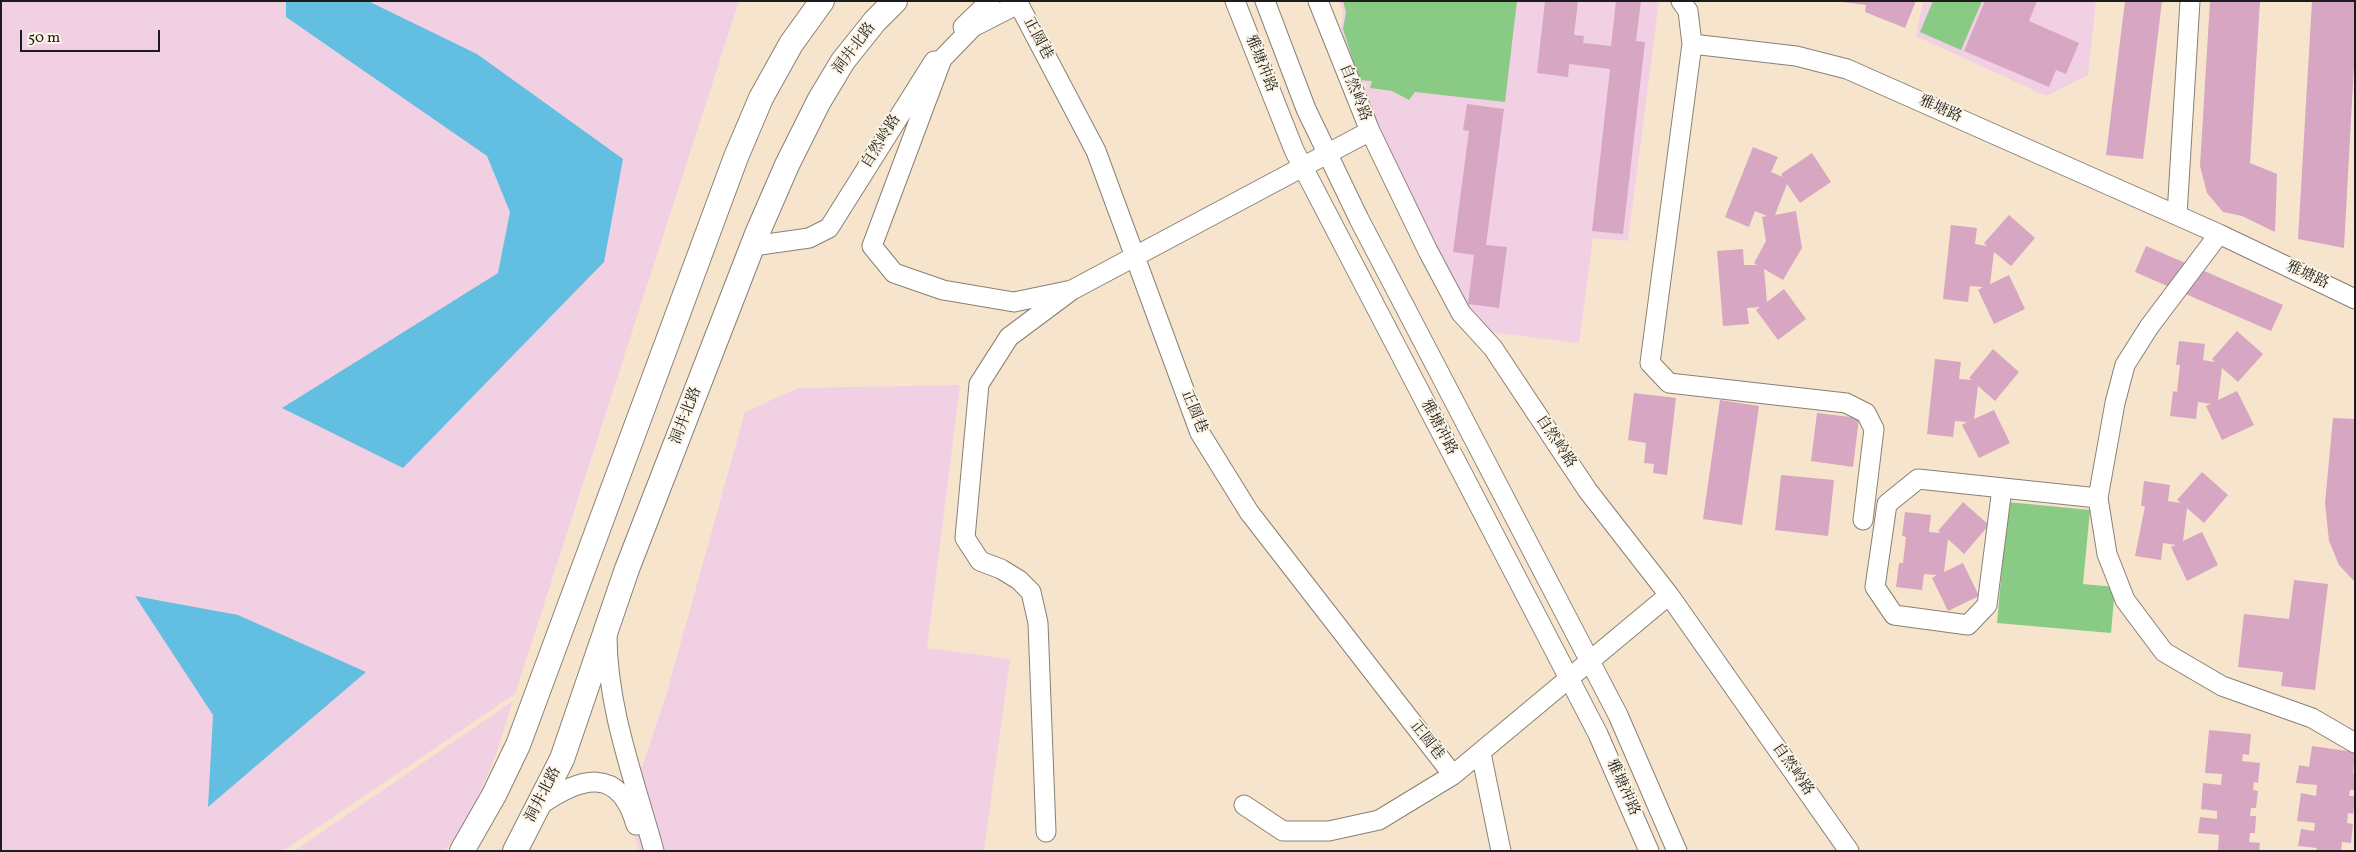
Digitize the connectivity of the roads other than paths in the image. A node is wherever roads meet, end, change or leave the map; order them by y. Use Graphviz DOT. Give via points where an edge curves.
graph roads {
  1 [pos="822,1"];
  2 [pos="895,1"];
  3 [pos="990,1"];
  4 [pos="1235,1"];
  5 [pos="1265,1"];
  6 [pos="1318,1"];
  7 [pos="1681,1"];
  8 [pos="2190,1"];
  9 [pos="1018,2"];
  10 [pos="1692,44"];
  11 [pos="1370,132"];
  12 [pos="1327,154"];
  13 [pos="1303,167"];
  14 [pos="2177,215"];
  15 [pos="2219,234"];
  16 [pos="753,246"];
  17 [pos="1134,257"];
  18 [pos="1072,290"];
  19 [pos="2355,299"];
  20 [pos="2002,488"];
  21 [pos="2098,498"];
  22 [pos="1863,520"];
  23 [pos="1670,595"];
  24 [pos="610,615"];
  25 [pos="1590,662"];
  26 [pos="1569,679"];
  27 [pos="2355,743"];
  28 [pos="1482,753"];
  29 [pos="1453,775"];
  30 [pos="1244,805"];
  31 [pos="539,806"];
  32 [pos="1046,832"];
  33 [pos="462,851"];
  34 [pos="515,851"];
  35 [pos="643,851"];
  36 [pos="654,851"];
  37 [pos="1501,851"];
  38 [pos="1649,851"];
  39 [pos="1678,851"];
  40 [pos="1849,851"];
  1 -- 33 [label="main road" via="790,44 761,98 736,157 518,746"];
  2 -- 16 [label="main road, 洞井北路" via="843,61 819,101 787,165"];
  3 -- 16 [label="street, 自然岭路" via="940,52 829,228 809,238"];
  4 -- 13 [label="street, 雅塘冲路"];
  5 -- 12 [label="street, 雅塘冲路" via="1306,109"];
  6 -- 11 [label="street, 自然岭路"];
  7 -- 10 [label="street" via="1688,11"];
  8 -- 14 [label="street"];
  9 -- 17 [label="street, 正圆巷" via="1096,151"];
  9 -- 18 [label="street" via="973,27 942,59 872,246 894,273 943,290 1014,302"];
  10 -- 14 [label="street, 雅塘路" via="1796,56 1847,69"];
  10 -- 22 [label="street" via="1650,363 1670,383 1846,403 1866,413 1874,429"];
  11 -- 12 [label="street"];
  11 -- 23 [label="street, 自然岭路" via="1461,313 1492,348 1588,490"];
  12 -- 13 [label="street"];
  12 -- 25 [label="street, 雅塘冲路"];
  13 -- 17 [label="street"];
  13 -- 26 [label="street, 雅塘冲路"];
  14 -- 15 [label="street, 雅塘路"];
  15 -- 19 [label="street, 雅塘路"];
  15 -- 21 [label="street" via="2149,327 2125,365"];
  16 -- 24 [label="main road, 洞井北路"];
  17 -- 18 [label="street"];
  17 -- 29 [label="street, 正圆巷" via="1200,433 1249,512"];
  18 -- 32 [label="street" via="1010,337 979,384 965,538 980,561 1001,569 1031,592 1038,623"];
  20 -- 20 [label="street" via="1918,479 1887,504 1875,587 1894,616 1968,625 1987,605"];
  20 -- 21 [label="street"];
  21 -- 27 [label="street" via="2107,554 2125,600 2164,652 2222,686 2312,718"];
  23 -- 25 [label="street"];
  23 -- 40 [label="street, 自然岭路"];
  24 -- 31 [label="main road, 洞井北路" via="562,760"];
  24 -- 36 [label="street" via="607,636 614,707"];
  25 -- 26 [label="street"];
  25 -- 39 [label="street, 雅塘冲路" via="1618,715"];
  26 -- 28 [label="street"];
  26 -- 38 [label="street, 雅塘冲路" via="1598,734"];
  28 -- 29 [label="street"];
  28 -- 37 [label="street"];
  29 -- 30 [label="street" via="1379,820 1329,831 1283,831"];
  31 -- 34 [label="main road, 洞井北路"];
  31 -- 35 [label="street" via="580,782 614,787 631,807"];
}
